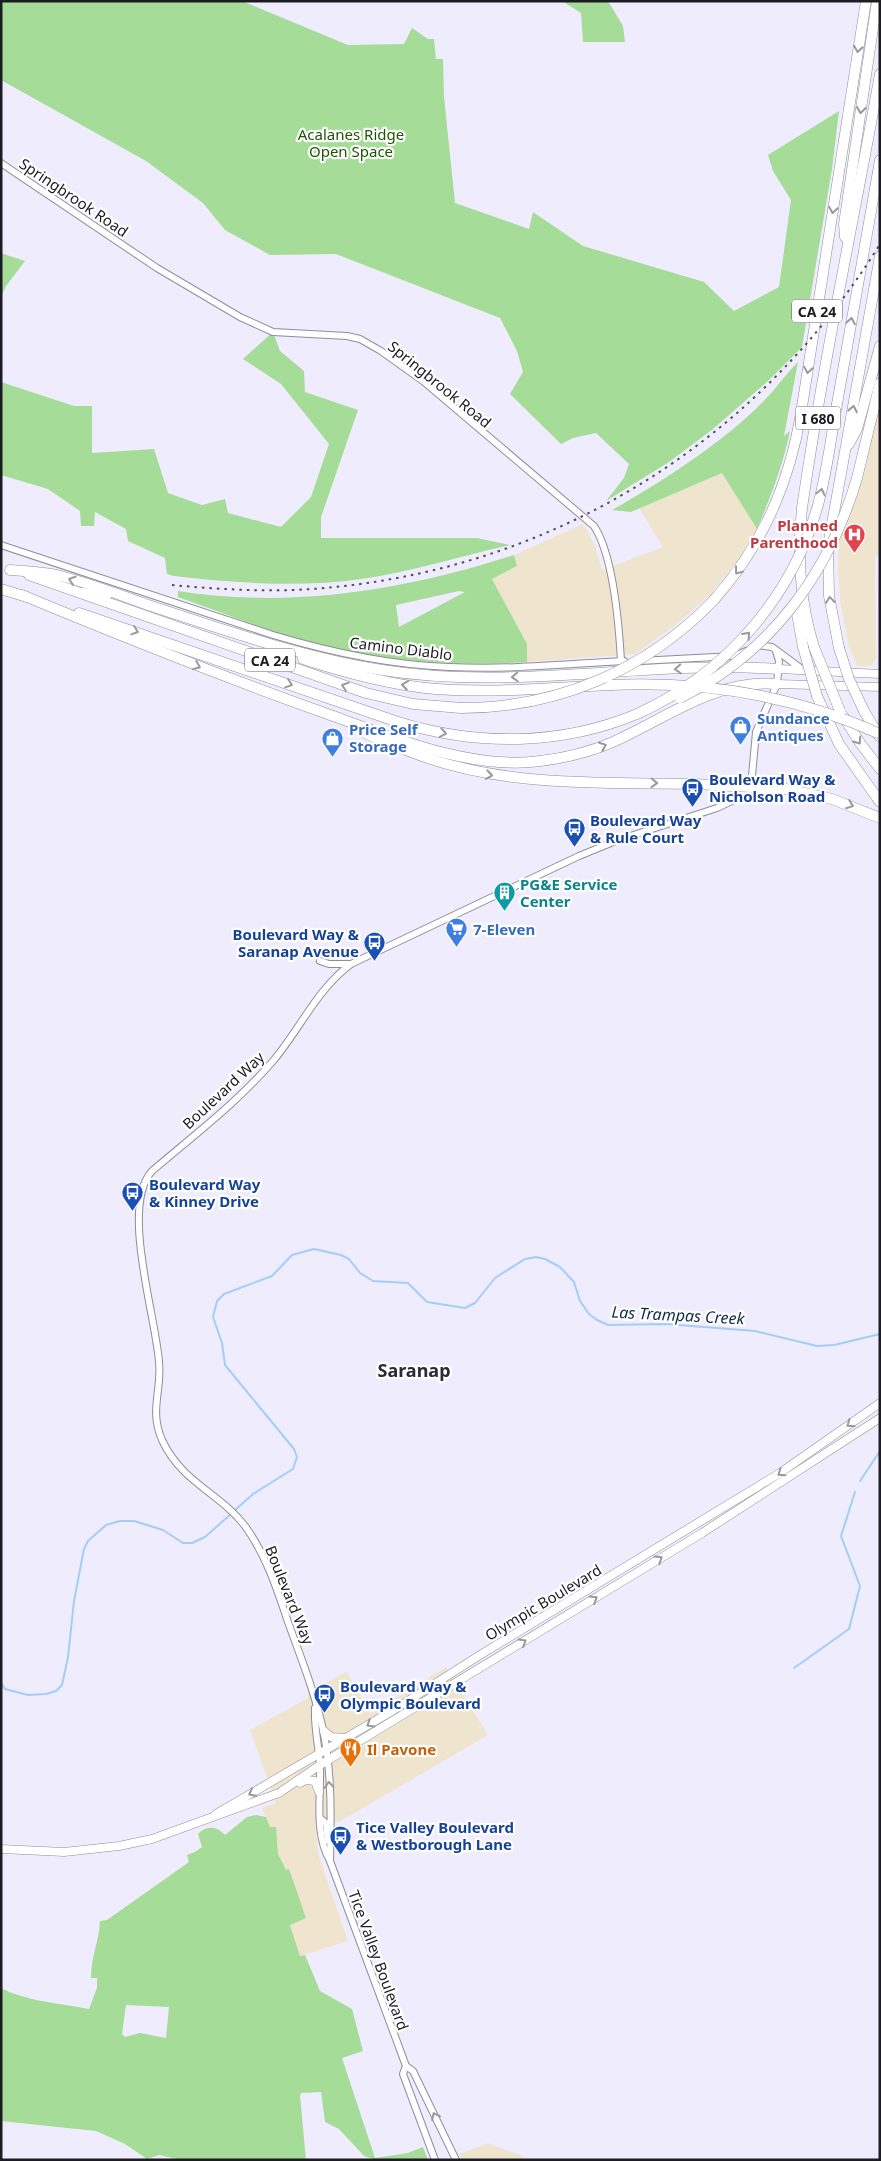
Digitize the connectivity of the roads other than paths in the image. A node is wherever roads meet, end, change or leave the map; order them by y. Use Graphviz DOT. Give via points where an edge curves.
graph roads {
  1 [pos="866,1"];
  2 [pos="877,1"];
  3 [pos="880,74"];
  4 [pos="880,160"];
  5 [pos="1,163"];
  6 [pos="846,248"];
  7 [pos="880,256"];
  8 [pos="880,346"];
  9 [pos="880,383"];
  10 [pos="843,456"];
  11 [pos="1,545"];
  12 [pos="6,568"];
  13 [pos="1,589"];
  14 [pos="801,590"];
  15 [pos="83,593"];
  16 [pos="22,595"];
  17 [pos="776,651"];
  18 [pos="622,662"];
  19 [pos="779,669"];
  20 [pos="803,670"];
  21 [pos="880,674"];
  22 [pos="777,684"];
  23 [pos="880,687"];
  24 [pos="864,711"];
  25 [pos="637,714"];
  26 [pos="346,721"];
  27 [pos="880,730"];
  28 [pos="880,735"];
  29 [pos="880,769"];
  30 [pos="880,802"];
  31 [pos="880,818"];
  32 [pos="320,961"];
  33 [pos="351,964"];
  34 [pos="880,1403"];
  35 [pos="880,1418"];
  36 [pos="316,1704"];
  37 [pos="324,1731"];
  38 [pos="349,1737"];
  39 [pos="322,1752"];
  40 [pos="324,1763"];
  41 [pos="286,1788"];
  42 [pos="320,1792"];
  43 [pos="215,1815"];
  44 [pos="320,1818"];
  45 [pos="331,1846"];
  46 [pos="1,1849"];
  47 [pos="330,1861"];
  48 [pos="406,2066"];
  49 [pos="435,2160"];
  50 [pos="456,2160"];
  1 -- 15 [label="highway, CA 24, one-way, bridge" via="791,461 777,502 738,571 713,601 667,642 601,680 536,701 461,708 414,704 366,693"];
  2 -- 6 [label="highway, one-way" via="844,224"];
  3 -- 6 [label="highway, I 680"];
  25 -- 4 [label="highway, one-way, bridge" via="681,691 746,636 777,596 799,557 823,482"];
  5 -- 18 [label="street, Springbrook Road" via="157,268 240,317 273,332 335,334 360,340 423,381 594,526 603,541 609,564"];
  6 -- 14 [label="highway, I 680" via="802,508"];
  10 -- 7 [label="highway, I 680, one-way"];
  8 -- 10 [label="highway" via="857,429"];
  9 -- 25 [label="highway, bridge" via="857,478 839,530 824,562 793,607 745,655 715,678 683,697"];
  24 -- 10 [label="highway, I 680, one-way, bridge" via="839,648 829,596 828,559"];
  11 -- 18 [label="street, Camino Diablo" via="288,639 367,658 421,666 472,668"];
  12 -- 15 [label="highway, CA 24"];
  19 -- 12 [label="highway, one-way" via="700,668 476,678 392,672 309,654 59,576"];
  13 -- 16 [label="highway, CA 24"];
  14 -- 29 [label="highway, I 680, one-way, bridge" via="814,647 840,711"];
  14 -- 30 [label="highway, bridge" via="797,614 817,696 839,744"];
  28 -- 15 [label="highway, one-way, bridge" via="814,708 754,693 680,685 485,690 401,685 342,671 107,596"];
  16 -- 25 [label="highway, one-way" via="421,729 482,739 544,738 590,730"];
  16 -- 26 [label="highway, CA 24, one-way" via="227,678"];
  17 -- 18 [label="street, Camino Diablo" via="761,644 734,656"];
  17 -- 19 [label="street"];
  17 -- 20 [label="street"];
  19 -- 20 [label="main road"];
  19 -- 22 [label="street"];
  20 -- 21 [label="main road"];
  22 -- 23 [label="main road"];
  26 -- 22 [label="highway, one-way" via="459,756 530,763 604,746 717,690 746,684"];
  22 -- 33 [label="street, Boulevard Way" via="756,732 751,778 734,800 579,856"];
  24 -- 27 [label="highway"];
  24 -- 28 [label="highway, I 680"];
  26 -- 31 [label="highway, one-way, bridge" via="370,736 425,758 490,776 786,788 838,801"];
  32 -- 33 [label="street"];
  33 -- 36 [label="street, Boulevard Way" via="325,988 255,1081 152,1171 142,1185 141,1254 160,1364 156,1423 163,1441 186,1475 241,1521 257,1545 278,1592"];
  34 -- 38 [label="main road, Olympic Boulevard, one-way" via="780,1474"];
  40 -- 35 [label="main road, Olympic Boulevard, one-way" via="697,1536"];
  36 -- 37 [label="street, Boulevard Way"];
  36 -- 39 [label="street, Boulevard Way"];
  37 -- 38 [label="main road" via="331,1737"];
  37 -- 39 [label="street, Boulevard Way"];
  38 -- 39 [label="main road, Olympic Boulevard"];
  39 -- 40 [label="street, Tice Valley Boulevard"];
  39 -- 43 [label="main road, Olympic Boulevard, one-way"];
  40 -- 41 [label="main road, Olympic Boulevard"];
  40 -- 42 [label="street, Tice Valley Boulevard"];
  45 -- 40 [label="street, Tice Valley Boulevard, one-way"];
  41 -- 42 [label="main road" via="312,1780 317,1782"];
  41 -- 43 [label="main road, Olympic Boulevard"];
  42 -- 44 [label="street, Tice Valley Boulevard"];
  43 -- 46 [label="main road, Olympic Boulevard" via="178,1830 120,1846 64,1852"];
  44 -- 45 [label="street" via="326,1823"];
  44 -- 47 [label="street, Tice Valley Boulevard" via="324,1851"];
  45 -- 47 [label="street, Tice Valley Boulevard"];
  47 -- 48 [label="street, Tice Valley Boulevard"];
  48 -- 49 [label="street, Tice Valley Boulevard" via="403,2074"];
  50 -- 48 [label="street, Tice Valley Boulevard, one-way" via="413,2071"];
}
